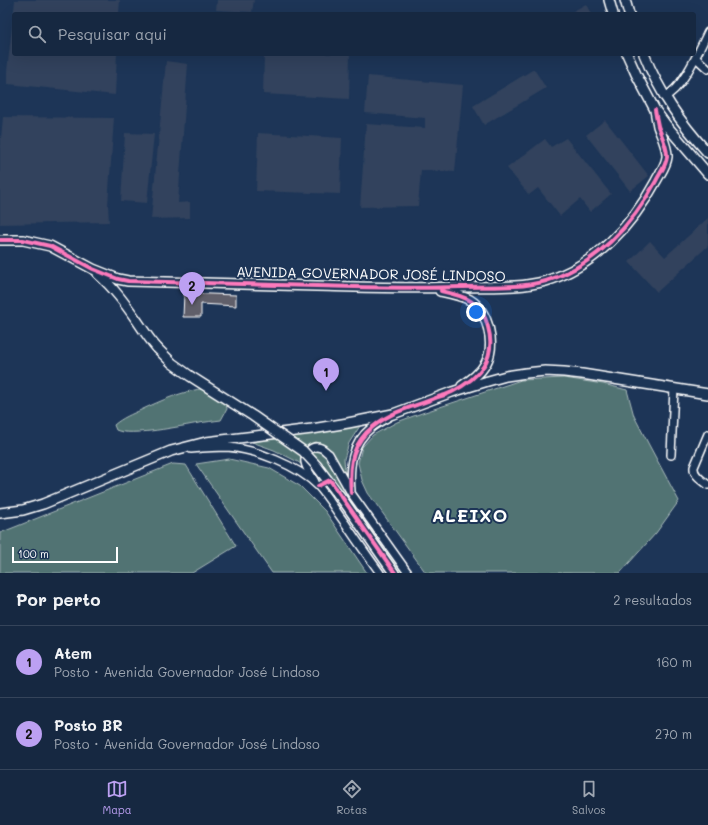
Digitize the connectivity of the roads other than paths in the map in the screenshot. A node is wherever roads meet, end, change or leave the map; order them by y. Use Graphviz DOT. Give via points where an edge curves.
graph roads {
  1 [pos="609,0"];
  2 [pos="625,0"];
  3 [pos="613,12"];
  4 [pos="628,12"];
  5 [pos="708,32"];
  6 [pos="628,56"];
  7 [pos="645,56"];
  8 [pos="696,58"];
  9 [pos="708,69"];
  10 [pos="664,97"];
  11 [pos="655,110"];
  12 [pos="708,153"];
  13 [pos="708,174"];
  14 [pos="0,240"];
  15 [pos="92,270"];
  16 [pos="426,288"];
  17 [pos="674,388"];
  18 [pos="452,392"];
  19 [pos="708,394"];
  20 [pos="393,414"];
  21 [pos="708,434"];
  22 [pos="171,451"];
  23 [pos="671,455"];
  24 [pos="318,486"];
  25 [pos="708,486"];
  26 [pos="351,493"];
  27 [pos="0,513"];
  28 [pos="380,573"];
  29 [pos="394,573"];
  30 [pos="408,573"];
  1 -- 3 [label="main road"];
  2 -- 4 [label="main road"];
  5 -- 8 [label="street"];
  6 -- 11 [label="main road"];
  7 -- 10 [label="main road"];
  8 -- 9 [label="street"];
  8 -- 10 [label="street" via="675,90"];
  10 -- 12 [label="main road"];
  11 -- 13 [label="main road"];
  11 -- 16 [label="main road, AVENIDA GOVERNADOR JOSÉ LINDOSO" via="667,153 665,164 653,188 633,217 591,258 557,277 534,284"];
  14 -- 15 [label="main road, AVENIDA GOVERNADOR JOSÉ LINDOSO" via="23,240 50,246"];
  15 -- 16 [label="main road, AVENIDA GOVERNADOR JOSÉ LINDOSO" via="128,281"];
  15 -- 29 [label="main road, bridge" via="125,303 150,340 172,363 303,451 345,503"];
  16 -- 18 [label="main road" via="470,300 480,309 488,327 490,351 487,362 474,378"];
  17 -- 18 [label="main road" via="582,374 545,372 506,376"];
  17 -- 19 [label="main road"];
  17 -- 23 [label="street"];
  18 -- 20 [label="main road"];
  20 -- 22 [label="main road" via="348,423 206,442"];
  20 -- 26 [label="street" via="372,427 359,442 352,457"];
  21 -- 25 [label="street" via="694,467 696,475"];
  22 -- 24 [label="street" via="227,447 240,449 277,460"];
  22 -- 27 [label="main road" via="43,504"];
  24 -- 26 [label="street" via="305,464 305,459 310,449 320,447 329,454"];
  24 -- 28 [label="street"];
  26 -- 30 [label="street"];
}
